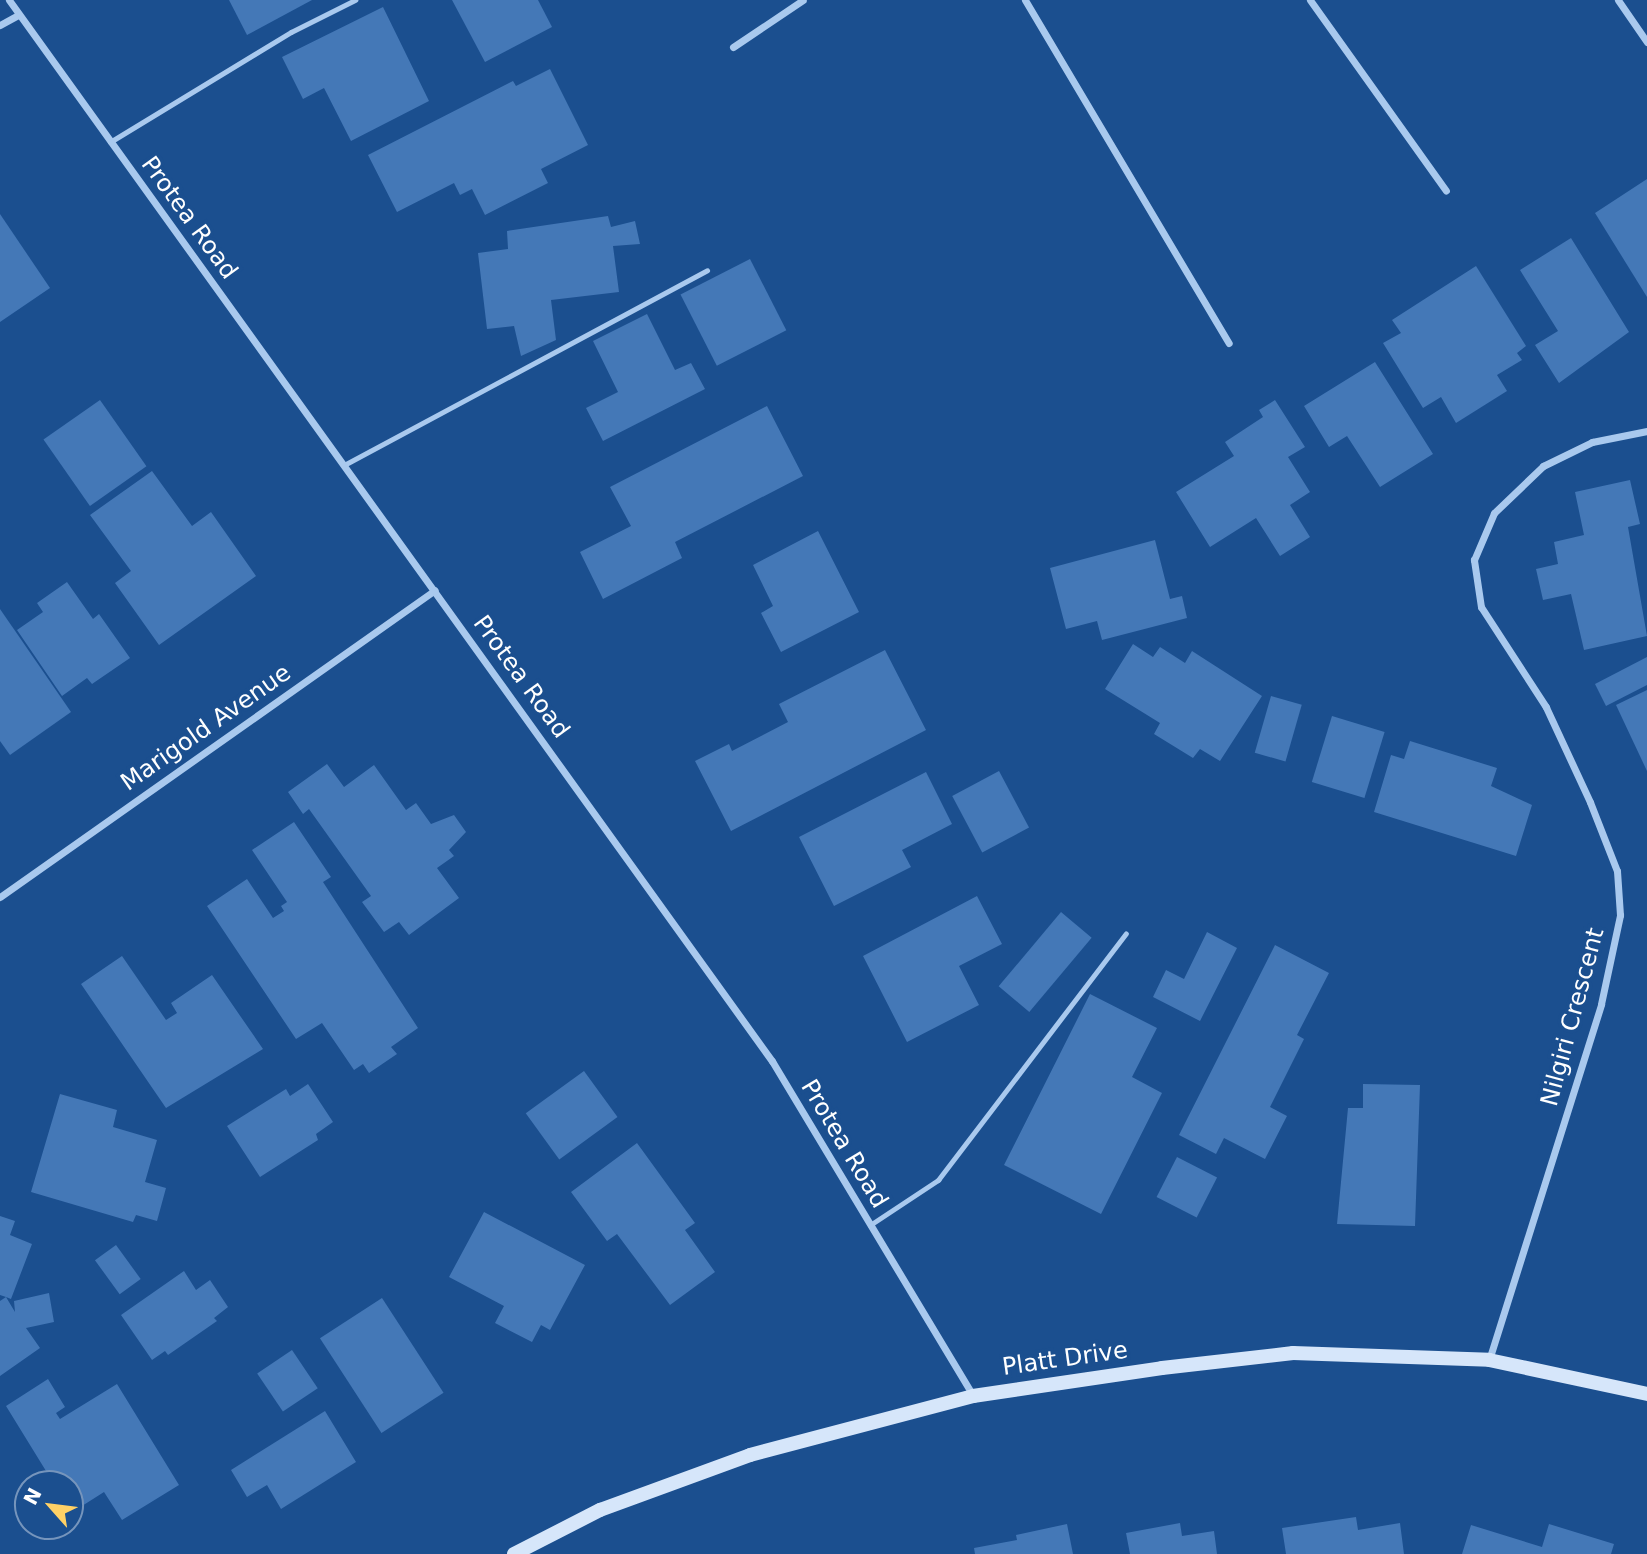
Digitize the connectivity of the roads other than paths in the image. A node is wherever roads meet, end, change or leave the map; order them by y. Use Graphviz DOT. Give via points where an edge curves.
graph roads {
  1 [pos="9,0"];
  2 [pos="355,0"];
  3 [pos="803,0"];
  4 [pos="1025,0"];
  5 [pos="1310,0"];
  6 [pos="1618,0"];
  7 [pos="18,15"];
  8 [pos="0,25"];
  9 [pos="1647,42"];
  10 [pos="733,47"];
  11 [pos="110,142"];
  12 [pos="1446,191"];
  13 [pos="707,270"];
  14 [pos="1229,343"];
  15 [pos="1647,431"];
  16 [pos="344,466"];
  17 [pos="435,590"];
  18 [pos="0,897"];
  19 [pos="1126,933"];
  20 [pos="870,1225"];
  21 [pos="1489,1360"];
  22 [pos="1647,1394"];
  23 [pos="973,1396"];
  24 [pos="514,1554"];
  1 -- 7 [label="street, Protea Road"];
  2 -- 11 [label="lane" via="291,32"];
  3 -- 10 [label="street"];
  4 -- 14 [label="street"];
  5 -- 12 [label="street"];
  6 -- 9 [label="street"];
  7 -- 8 [label="street"];
  7 -- 11 [label="street, Protea Road"];
  11 -- 16 [label="street, Protea Road"];
  13 -- 16 [label="lane"];
  15 -- 21 [label="street, Nilgiri Crescent" via="1592,442 1542,466 1494,513 1474,560 1481,607 1546,707 1590,803 1617,871 1620,915 1601,1004"];
  16 -- 17 [label="street, Protea Road"];
  17 -- 18 [label="street, Marigold Avenue"];
  17 -- 20 [label="street, Protea Road" via="772,1061"];
  19 -- 20 [label="lane" via="938,1180"];
  20 -- 23 [label="street, Protea Road"];
  21 -- 22 [label="street, Platt Drive"];
  21 -- 23 [label="street, Platt Drive" via="1293,1353"];
  23 -- 24 [label="street, Platt Drive" via="738,1459 600,1510"];
}
